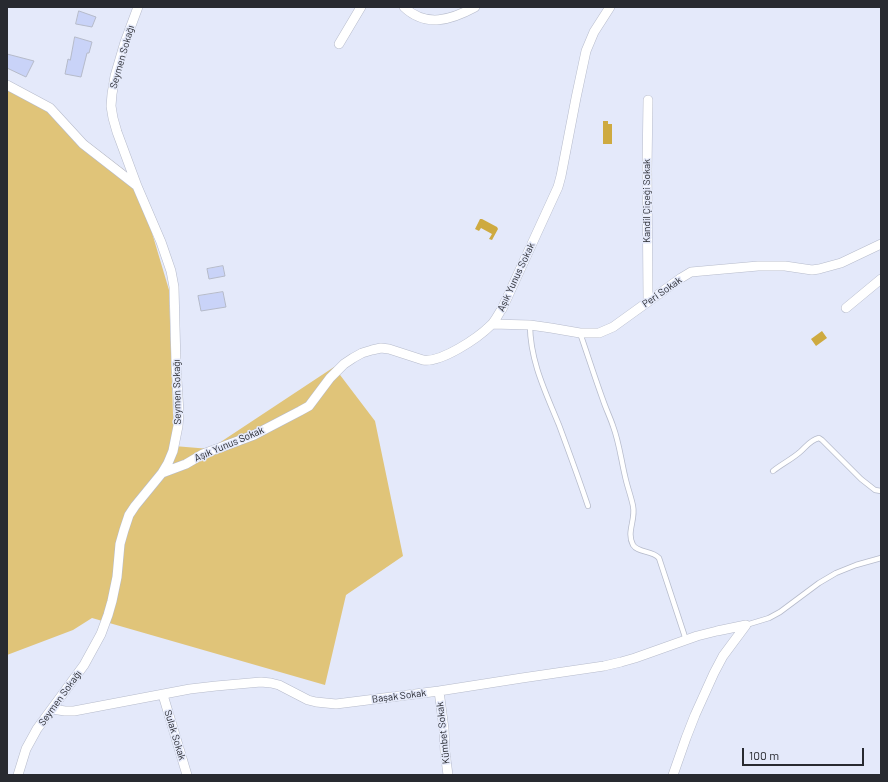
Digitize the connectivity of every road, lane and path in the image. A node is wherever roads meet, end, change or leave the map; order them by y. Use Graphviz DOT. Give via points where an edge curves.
graph roads {
  1 [pos="138,7"];
  2 [pos="361,7"];
  3 [pos="404,7"];
  4 [pos="475,7"];
  5 [pos="610,7"];
  6 [pos="339,44"];
  7 [pos="7,84"];
  8 [pos="648,100"];
  9 [pos="137,186"];
  10 [pos="881,244"];
  11 [pos="881,279"];
  12 [pos="648,301"];
  13 [pos="846,308"];
  14 [pos="492,324"];
  15 [pos="530,325"];
  16 [pos="580,333"];
  17 [pos="773,470"];
  18 [pos="162,473"];
  19 [pos="881,491"];
  20 [pos="588,506"];
  21 [pos="881,558"];
  22 [pos="746,625"];
  23 [pos="686,640"];
  24 [pos="439,691"];
  25 [pos="163,695"];
  26 [pos="52,708"];
  27 [pos="18,775"];
  28 [pos="187,775"];
  29 [pos="448,775"];
  30 [pos="673,775"];
  1 -- 9 [label="street, Seymen Sokağı" via="115,76 111,106 117,132"];
  2 -- 6 [label="street"];
  3 -- 4 [label="street" via="427,20 449,18"];
  5 -- 14 [label="street, Aşık Yunus Sokak" via="594,32 586,51 558,187 502,309"];
  7 -- 9 [label="street" via="50,108 83,144"];
  8 -- 12 [label="street, Kandil Çiçeği Sokak"];
  9 -- 18 [label="street, Seymen Sokağı" via="161,242 174,287 179,413 172,451"];
  10 -- 12 [label="street, Peri Sokak" via="841,263 819,269 758,266 691,272"];
  11 -- 13 [label="street"];
  12 -- 16 [label="street, Peri Sokak" via="606,331"];
  14 -- 15 [label="street, Peri Sokak"];
  14 -- 18 [label="street, Aşık Yunus Sokak" via="470,341 433,360 427,361 381,348 353,358 333,375 309,406 254,435"];
  15 -- 16 [label="street, Peri Sokak"];
  15 -- 20 [label="lane" via="536,365"];
  16 -- 23 [label="lane" via="619,444 635,514 631,540 638,549 652,552 659,558"];
  17 -- 19 [label="lane" via="818,438 861,479 875,490"];
  18 -- 26 [label="street, Seymen Sokağı" via="129,515 120,544 112,602 101,634 84,665"];
  21 -- 22 [label="lane" via="836,573 780,612"];
  22 -- 23 [label="street, Başak Sokak"];
  22 -- 30 [label="street" via="714,673 690,726"];
  23 -- 24 [label="street, Başak Sokak" via="604,666"];
  24 -- 25 [label="street, Başak Sokak" via="336,704 308,700 279,685 261,682 190,689"];
  24 -- 29 [label="street, Kümbet Sokak"];
  25 -- 26 [label="street, Başak Sokak" via="83,710 65,711"];
  25 -- 28 [label="street, Sulak Sokak"];
  26 -- 27 [label="street, Seymen Sokağı" via="31,739"];
}
